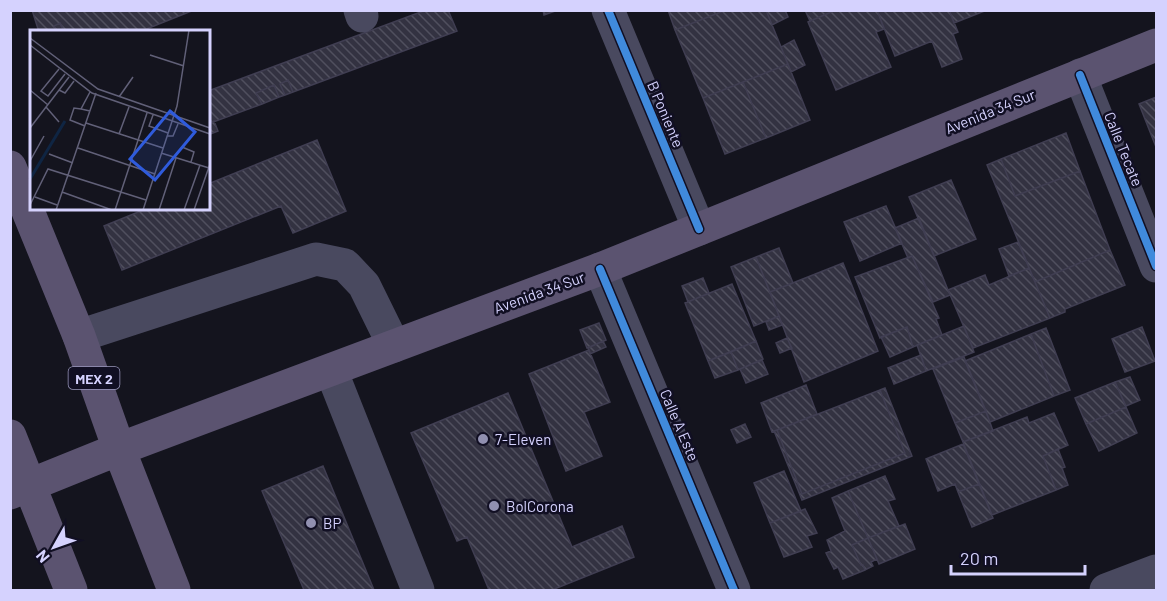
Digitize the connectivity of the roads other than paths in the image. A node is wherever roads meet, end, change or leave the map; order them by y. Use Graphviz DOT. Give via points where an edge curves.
graph roads {
  1 [pos="608,10"];
  2 [pos="1156,45"];
  3 [pos="1080,75"];
  4 [pos="10,167"];
  5 [pos="699,229"];
  6 [pos="1156,266"];
  7 [pos="600,270"];
  8 [pos="80,336"];
  9 [pos="394,346"];
  10 [pos="331,370"];
  11 [pos="10,436"];
  12 [pos="119,449"];
  13 [pos="21,490"];
  14 [pos="1156,571"];
  15 [pos="71,591"];
  16 [pos="174,591"];
  17 [pos="418,591"];
  18 [pos="734,591"];
  19 [pos="1106,591"];
  1 -- 5 [label="street, B Poniente"];
  2 -- 3 [label="main road, Avenida 34 Sur"];
  3 -- 5 [label="main road, Avenida 34 Sur"];
  3 -- 6 [label="street, Calle Tecate"];
  4 -- 8 [label="main road, MEX 2"];
  5 -- 7 [label="main road, Avenida 34 Sur"];
  7 -- 9 [label="main road, Avenida 34 Sur"];
  7 -- 18 [label="street, Calle A Este"];
  8 -- 9 [label="street" via="316,259 345,265 364,285"];
  8 -- 12 [label="main road, MEX 2"];
  9 -- 10 [label="main road, Avenida 34 Sur"];
  10 -- 12 [label="main road, Avenida 34 Sur"];
  10 -- 17 [label="street"];
  11 -- 13 [label="main road"];
  12 -- 13 [label="main road, Avenida 34 Sur"];
  12 -- 16 [label="main road, MEX 2"];
  13 -- 15 [label="main road"];
  14 -- 19 [label="street"];
}
